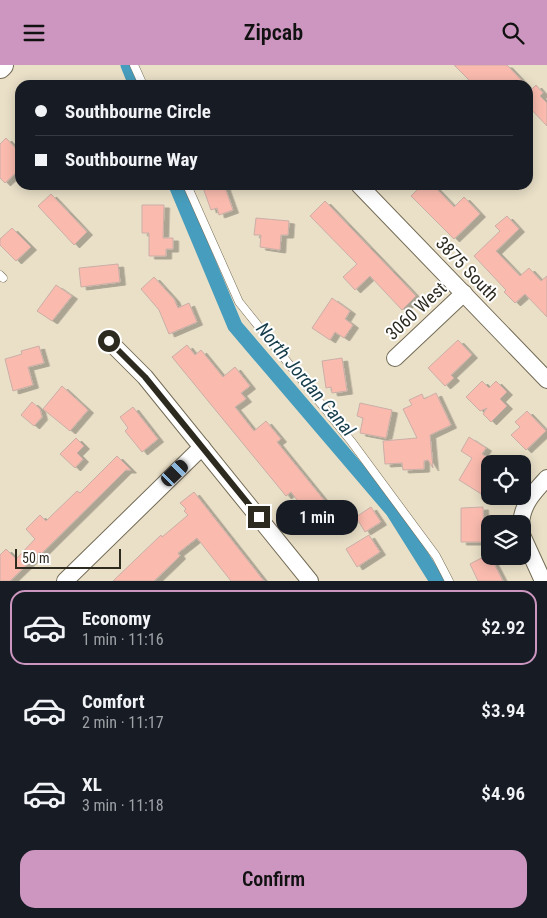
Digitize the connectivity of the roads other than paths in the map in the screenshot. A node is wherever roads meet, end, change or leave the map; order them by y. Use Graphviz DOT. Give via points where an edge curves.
graph roads {
  1 [pos="134,65"];
  2 [pos="141,80"];
  3 [pos="189,190"];
  4 [pos="364,190"];
  5 [pos="464,293"];
  6 [pos="109,341"];
  7 [pos="395,358"];
  8 [pos="547,380"];
  9 [pos="202,447"];
  10 [pos="547,479"];
  11 [pos="522,515"];
  12 [pos="531,555"];
  13 [pos="65,581"];
  14 [pos="310,581"];
  15 [pos="449,581"];
  16 [pos="543,581"];
  1 -- 2 [label="lane"];
  3 -- 15 [label="lane" via="239,302 351,441 436,556"];
  4 -- 5 [label="street, 3875 South"];
  5 -- 7 [label="street, 3060 West"];
  5 -- 8 [label="street, 3875 South"];
  6 -- 9 [label="street" via="140,370"];
  9 -- 13 [label="street"];
  9 -- 14 [label="street"];
  10 -- 11 [label="street" via="528,499"];
  12 -- 16 [label="street"];
}
